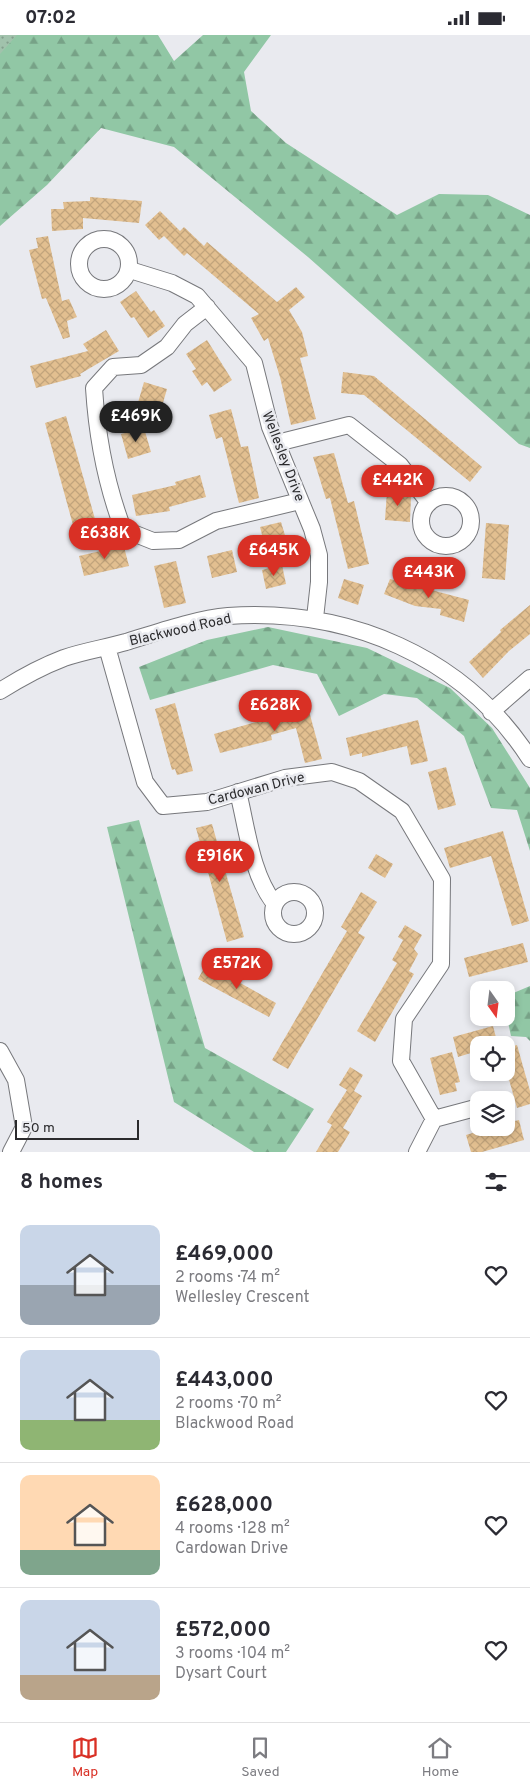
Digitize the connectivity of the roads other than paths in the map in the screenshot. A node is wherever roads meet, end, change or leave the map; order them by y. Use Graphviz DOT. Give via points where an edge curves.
graph roads {
  1 [pos="130,270"];
  2 [pos="206,307"];
  3 [pos="277,443"];
  4 [pos="300,501"];
  5 [pos="428,503"];
  6 [pos="315,619"];
  7 [pos="107,647"];
  8 [pos="530,678"];
  9 [pos="0,691"];
  10 [pos="491,712"];
  11 [pos="530,759"];
  12 [pos="238,792"];
  13 [pos="274,903"];
  14 [pos="0,1051"];
  15 [pos="470,1109"];
  16 [pos="434,1119"];
  17 [pos="11,1152"];
  18 [pos="417,1152"];
  1 -- 2 [label="street, Wellesley Drive" via="172,283 196,295"];
  2 -- 3 [label="street, Wellesley Drive" via="254,363"];
  2 -- 4 [label="street" via="185,324 167,347 141,365 113,367 94,388 95,412 110,495 123,529 153,541 179,540 216,521"];
  3 -- 4 [label="street, Wellesley Drive"];
  3 -- 5 [label="street" via="349,425 400,465"];
  4 -- 6 [label="street, Wellesley Drive" via="319,555 320,582"];
  6 -- 7 [label="street, Blackwood Road" via="287,615 226,616"];
  6 -- 10 [label="street, Blackwood Road" via="350,627 412,651 451,675"];
  7 -- 9 [label="street, Blackwood Road" via="63,659"];
  7 -- 12 [label="street, Cardowan Drive" via="146,781 164,806 207,802"];
  8 -- 10 [label="street"];
  10 -- 11 [label="street, Blackwood Road"];
  12 -- 13 [label="street" via="264,890"];
  12 -- 16 [label="street, Cardowan Drive" via="285,778 332,772 359,781 402,811 442,879 440,964 404,1019 401,1061"];
  14 -- 17 [label="street" via="16,1080 24,1127"];
  15 -- 16 [label="street"];
  16 -- 18 [label="street"];
}
